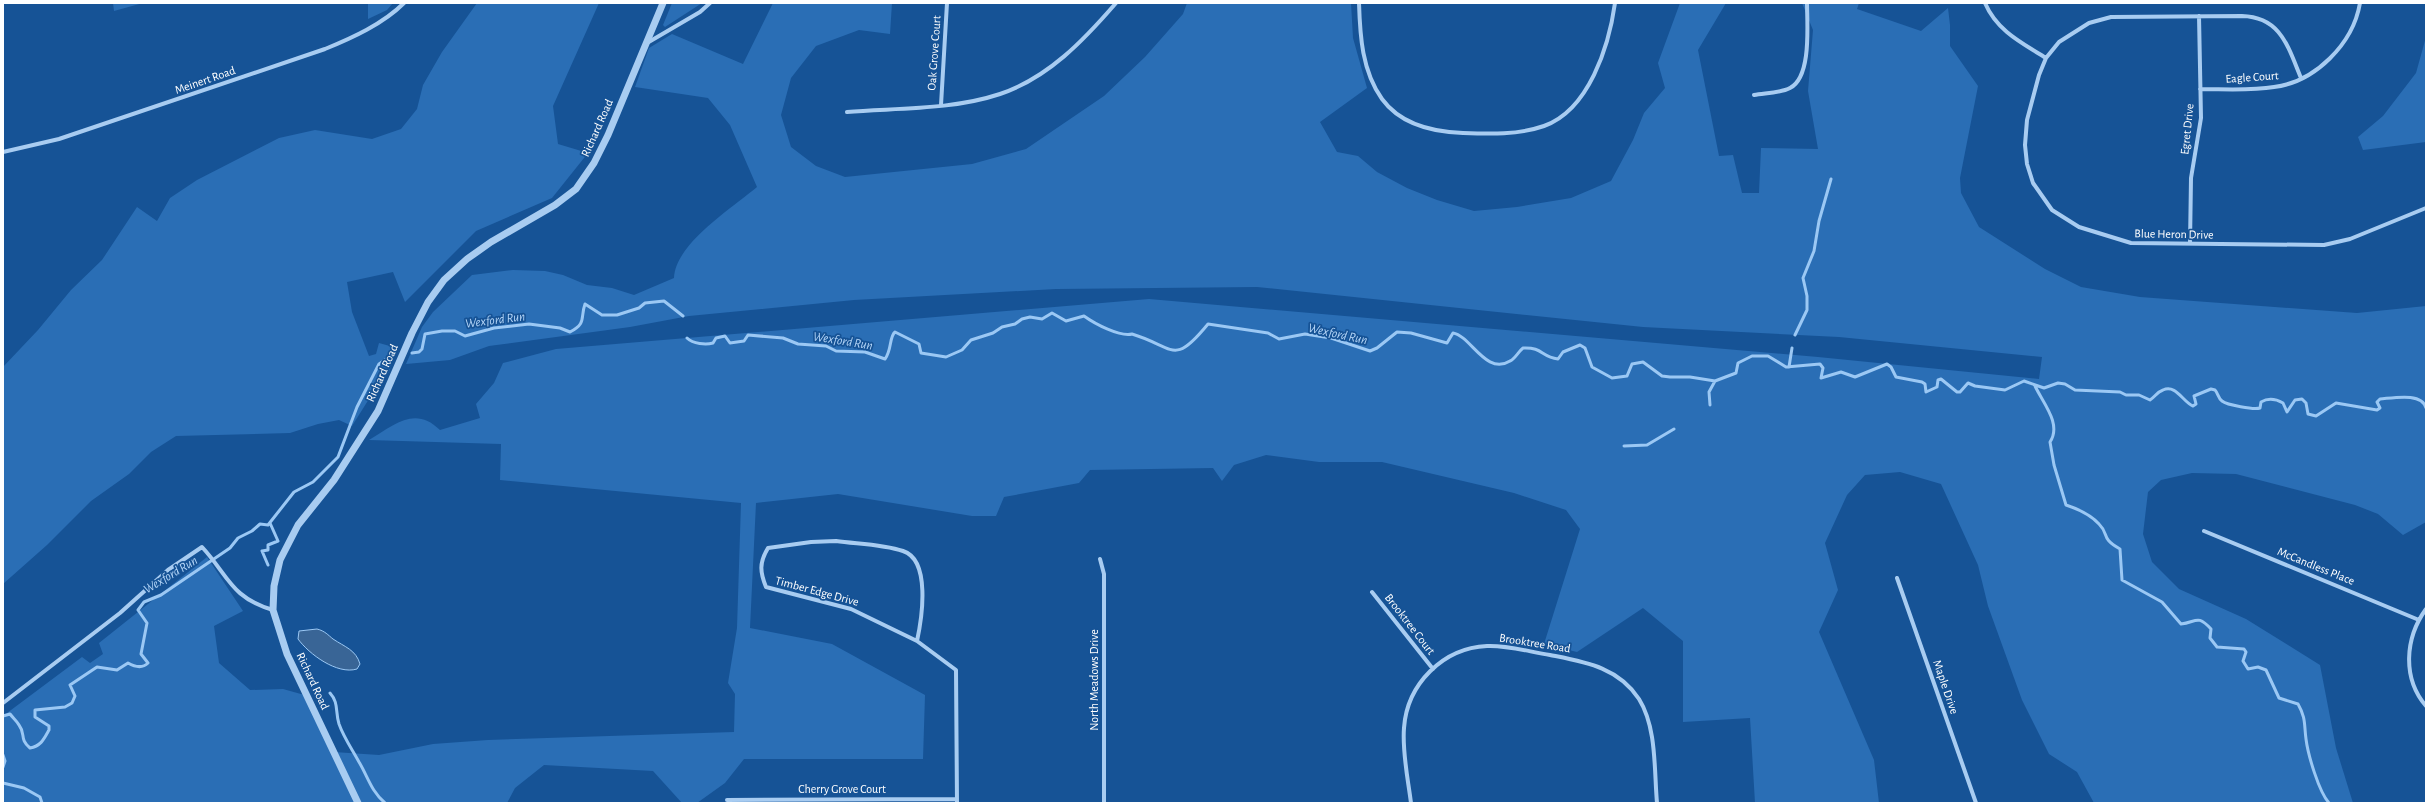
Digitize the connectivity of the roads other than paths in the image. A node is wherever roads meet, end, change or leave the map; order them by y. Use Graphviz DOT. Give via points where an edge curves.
graph roads {
  1 [pos="663,3"];
  2 [pos="710,3"];
  3 [pos="947,3"];
  4 [pos="1116,3"];
  5 [pos="1359,3"];
  6 [pos="1615,3"];
  7 [pos="1807,3"];
  8 [pos="1985,3"];
  9 [pos="2360,3"];
  10 [pos="402,4"];
  11 [pos="2199,16"];
  12 [pos="646,43"];
  13 [pos="2046,58"];
  14 [pos="2301,78"];
  15 [pos="2200,89"];
  16 [pos="1754,95"];
  17 [pos="941,105"];
  18 [pos="847,112"];
  19 [pos="3,152"];
  20 [pos="2426,208"];
  21 [pos="2190,244"];
  22 [pos="2204,531"];
  23 [pos="1100,559"];
  24 [pos="1897,578"];
  25 [pos="1372,592"];
  26 [pos="2426,609"];
  27 [pos="272,610"];
  28 [pos="2419,620"];
  29 [pos="917,641"];
  30 [pos="1433,668"];
  31 [pos="3,703"];
  32 [pos="2426,706"];
  33 [pos="727,800"];
  34 [pos="957,801"];
  35 [pos="358,803"];
  36 [pos="1104,803"];
  37 [pos="1410,803"];
  38 [pos="1657,803"];
  39 [pos="1976,803"];
  1 -- 12 [label="street, Richard Road"];
  2 -- 12 [label="street" via="700,12"];
  3 -- 17 [label="street, Oak Grove Court"];
  4 -- 17 [label="street, Oak Grove Court" via="1077,47 1023,84 980,99"];
  5 -- 6 [label="street" via="1361,37 1367,67 1375,88 1394,112 1406,120 1437,131 1491,134 1545,126 1578,101 1596,72"];
  7 -- 16 [label="street" via="1805,61 1798,81 1791,88"];
  8 -- 13 [label="street" via="2003,30"];
  9 -- 14 [label="street, Eagle Court" via="2355,22 2340,47 2322,65"];
  10 -- 19 [label="street, Meinert Road" via="358,34 324,49 59,139"];
  11 -- 13 [label="street, Blue Heron Drive" via="2100,19 2068,35"];
  11 -- 14 [label="street, Blue Heron Drive" via="2252,16 2268,22 2284,39"];
  11 -- 15 [label="street, Egret Drive"];
  12 -- 27 [label="street, Richard Road" via="608,134 594,163 576,189 555,205 467,259 444,280 428,302 378,411 334,480 298,525 280,560"];
  13 -- 21 [label="street, Blue Heron Drive" via="2030,108 2025,145 2029,173 2044,200 2060,216 2079,227 2121,241 2140,244"];
  14 -- 15 [label="street, Eagle Court" via="2273,88"];
  15 -- 21 [label="street, Egret Drive" via="2199,133 2191,178"];
  17 -- 18 [label="street, Oak Grove Court"];
  20 -- 21 [label="street, Blue Heron Drive" via="2334,244"];
  22 -- 28 [label="street, McCandless Place"];
  23 -- 36 [label="street, North Meadows Drive" via="1104,574"];
  24 -- 39 [label="street, Maple Drive"];
  25 -- 30 [label="street, Brooktree Court"];
  26 -- 28 [label="street"];
  27 -- 31 [label="street" via="255,605 244,598 202,547 168,570 120,613"];
  27 -- 35 [label="street, Richard Road" via="287,654"];
  28 -- 32 [label="street" via="2410,646 2410,667 2414,687"];
  29 -- 29 [label="street, Timber Edge Drive" via="922,594 921,571 915,558 903,551 836,541 811,542 768,548 761,559 761,573 766,587 851,609"];
  29 -- 34 [label="street, Timber Edge Drive" via="956,670"];
  30 -- 37 [label="street, Brooktree Road" via="1415,691 1406,714 1404,747"];
  30 -- 38 [label="street, Brooktree Road" via="1459,652 1488,646 1583,661 1611,672 1634,693 1645,712 1652,742"];
  33 -- 34 [label="street, Cherry Grove Court"];
}
